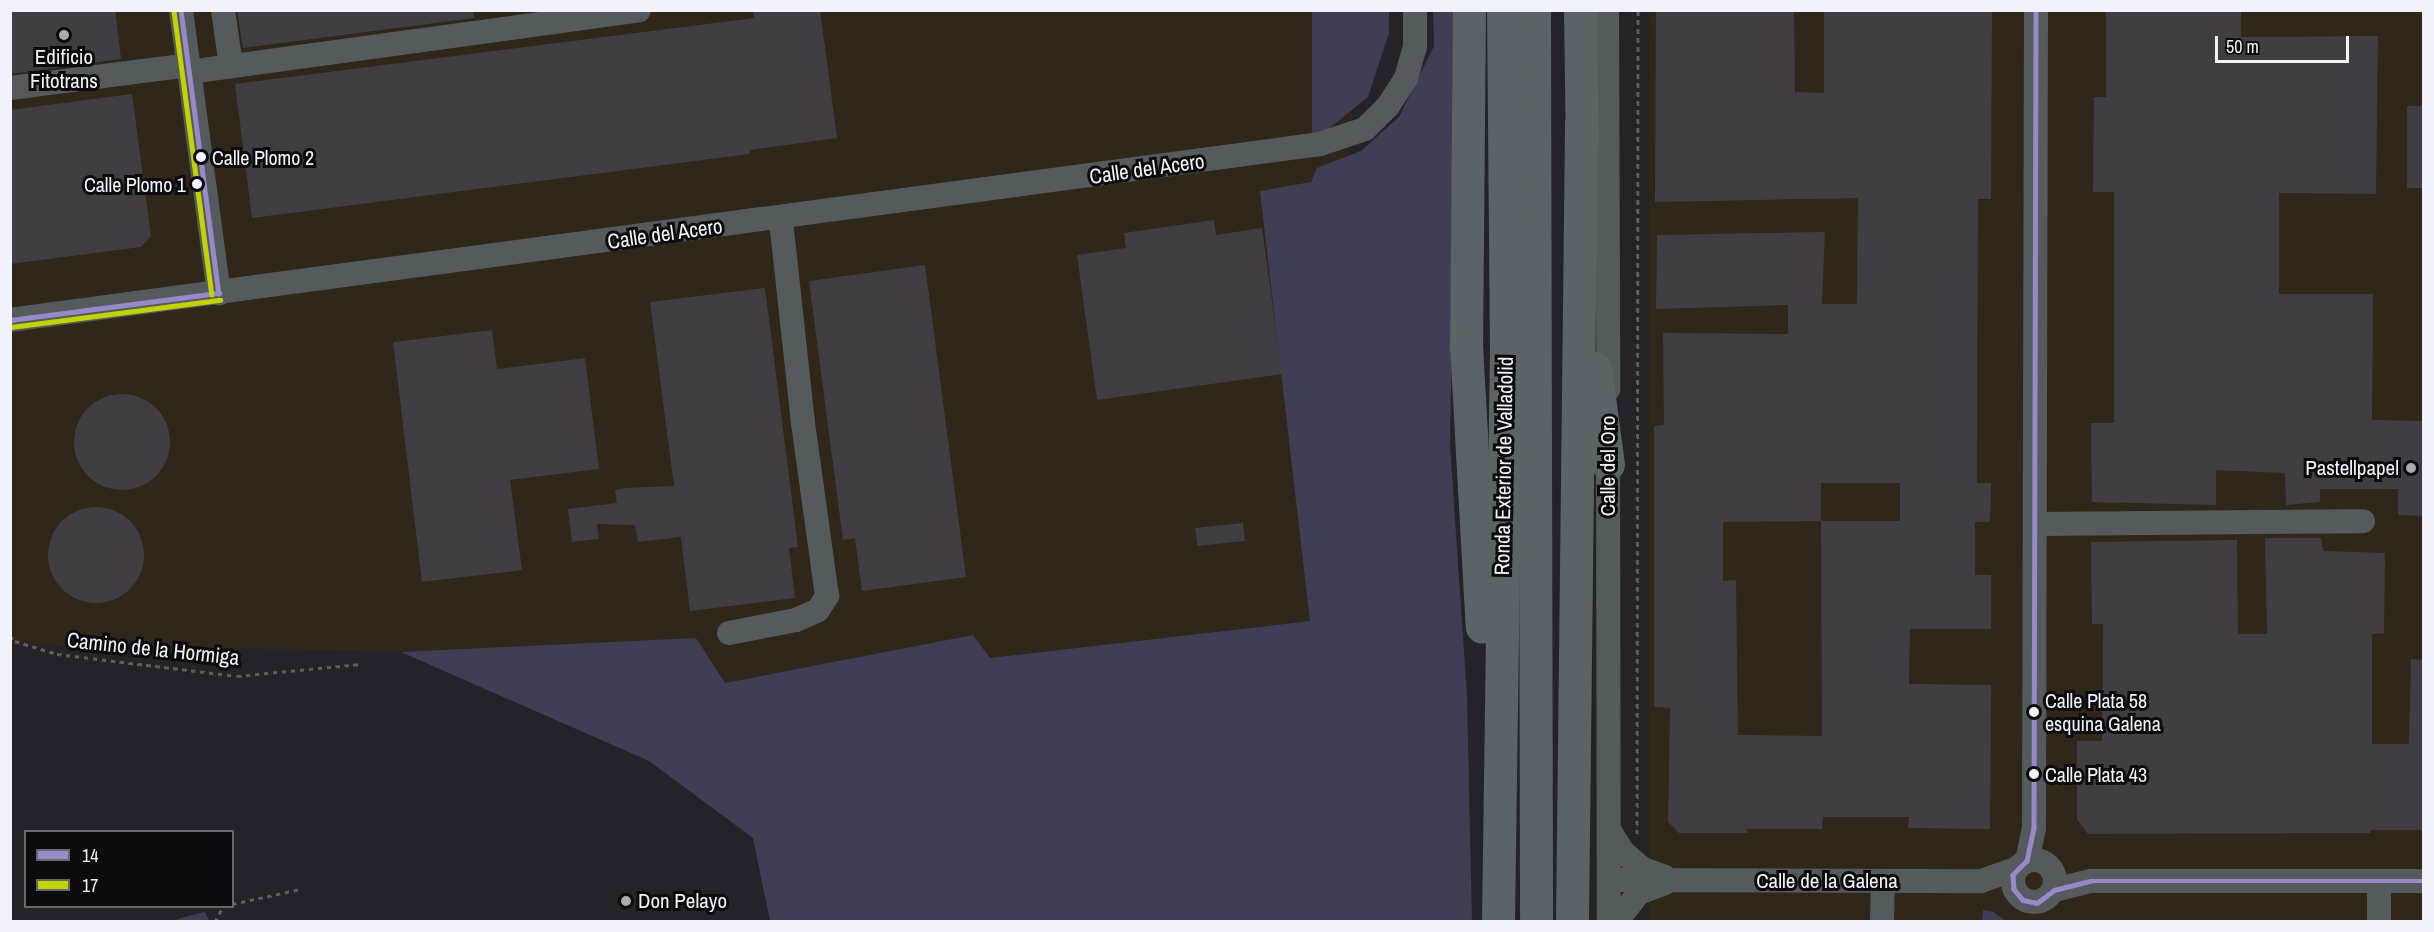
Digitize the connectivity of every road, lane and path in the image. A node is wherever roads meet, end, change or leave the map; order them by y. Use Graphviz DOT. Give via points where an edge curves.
graph roads {
  1 [pos="181,10"];
  2 [pos="223,10"];
  3 [pos="639,10"];
  4 [pos="1415,10"];
  5 [pos="1469,10"];
  6 [pos="1503,10"];
  7 [pos="1534,10"];
  8 [pos="1580,10"];
  9 [pos="1606,10"];
  10 [pos="1638,10"];
  11 [pos="2036,10"];
  12 [pos="231,66"];
  13 [pos="189,68"];
  14 [pos="10,88"];
  15 [pos="1581,123"];
  16 [pos="781,219"];
  17 [pos="219,293"];
  18 [pos="10,320"];
  19 [pos="1608,464"];
  20 [pos="2363,522"];
  21 [pos="2035,524"];
  22 [pos="729,633"];
  23 [pos="10,636"];
  24 [pos="13,641"];
  25 [pos="361,664"];
  26 [pos="1610,831"];
  27 [pos="1663,876"];
  28 [pos="1610,880"];
  29 [pos="1883,881"];
  30 [pos="2379,881"];
  31 [pos="2424,881"];
  32 [pos="300,889"];
  33 [pos="2035,889"];
  34 [pos="234,904"];
  35 [pos="1498,918"];
  36 [pos="1536,921"];
  37 [pos="1572,921"];
  38 [pos="1609,921"];
  39 [pos="1616,921"];
  40 [pos="1882,921"];
  41 [pos="2379,921"];
  1 -- 13 [label="street"];
  2 -- 12 [label="street"];
  3 -- 12 [label="street"];
  4 -- 16 [label="street, Calle del Acero" via="1415,46 1406,78 1388,106 1365,129 1320,144"];
  5 -- 35 [label="highway" via="1466,345"];
  6 -- 35 [label="highway, Ronda Exterior de Valladolid" via="1506,352"];
  7 -- 36 [label="highway, Ronda Exterior de Valladolid"];
  8 -- 15 [label="highway"];
  9 -- 19 [label="street, Calle del Oro"];
  10 -- 27 [label="path" via="1637,837 1654,855"];
  11 -- 21 [label="street"];
  12 -- 13 [label="street"];
  13 -- 14 [label="street"];
  13 -- 17 [label="street"];
  15 -- 19 [label="highway" via="1588,308"];
  15 -- 37 [label="highway"];
  16 -- 17 [label="street, Calle del Acero"];
  16 -- 22 [label="street" via="827,596 818,610 796,620"];
  17 -- 18 [label="street, Calle del Acero"];
  19 -- 26 [label="street, Calle del Oro"];
  20 -- 21 [label="street"];
  21 -- 33 [label="street"];
  23 -- 24 [label="path, Camino de la Hormiga"];
  24 -- 25 [label="path, Camino de la Hormiga" via="57,654 237,676"];
  26 -- 27 [label="street" via="1624,854"];
  26 -- 28 [label="street, Calle del Oro"];
  27 -- 28 [label="street, Calle de la Galena"];
  27 -- 29 [label="street, Calle de la Galena"];
  27 -- 39 [label="street, Calle de la Galena" via="1639,894"];
  28 -- 38 [label="street, Calle del Oro"];
  29 -- 33 [label="street, Calle de la Galena" via="1981,881"];
  29 -- 40 [label="street"];
  30 -- 31 [label="street"];
  30 -- 33 [label="street" via="2091,881"];
  30 -- 41 [label="street"];
  32 -- 34 [label="path"];
}
